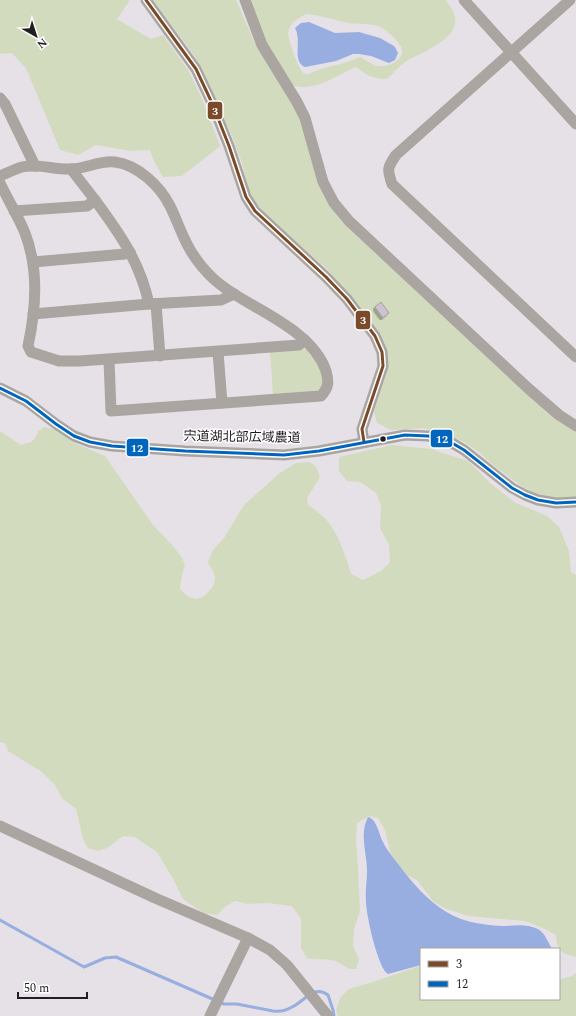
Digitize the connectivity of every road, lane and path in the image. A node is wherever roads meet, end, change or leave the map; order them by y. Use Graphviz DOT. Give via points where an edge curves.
graph roads {
  1 [pos="146,0"];
  2 [pos="245,0"];
  3 [pos="464,0"];
  4 [pos="570,0"];
  5 [pos="512,52"];
  6 [pos="0,98"];
  7 [pos="576,124"];
  8 [pos="35,166"];
  9 [pos="71,169"];
  10 [pos="0,176"];
  11 [pos="0,183"];
  12 [pos="95,200"];
  13 [pos="14,211"];
  14 [pos="130,252"];
  15 [pos="33,262"];
  16 [pos="234,294"];
  17 [pos="152,304"];
  18 [pos="33,314"];
  19 [pos="305,340"];
  20 [pos="218,352"];
  21 [pos="160,356"];
  22 [pos="576,357"];
  23 [pos="109,360"];
  24 [pos="0,388"];
  25 [pos="222,403"];
  26 [pos="576,426"];
  27 [pos="364,442"];
  28 [pos="576,502"];
  29 [pos="0,826"];
  30 [pos="248,938"];
  31 [pos="210,1016"];
  32 [pos="328,1016"];
  1 -- 27 [label="street" via="196,69 229,146 246,197 255,211 326,277 375,336 382,352 383,366 362,429"];
  2 -- 26 [label="street" via="262,45 298,102 323,182 334,203 349,221 528,389"];
  3 -- 5 [label="street"];
  4 -- 5 [label="street"];
  5 -- 7 [label="street"];
  5 -- 22 [label="street" via="396,155 388,171 392,184"];
  6 -- 8 [label="street"];
  8 -- 9 [label="street"];
  8 -- 10 [label="street" via="22,167"];
  9 -- 12 [label="street"];
  9 -- 16 [label="street" via="115,162 146,176 170,205 186,243 197,260"];
  11 -- 13 [label="street"];
  12 -- 13 [label="street" via="87,206"];
  12 -- 14 [label="street"];
  13 -- 15 [label="street" via="25,234"];
  14 -- 15 [label="street"];
  14 -- 17 [label="street"];
  15 -- 18 [label="street" via="36,296"];
  16 -- 17 [label="street" via="221,300"];
  16 -- 19 [label="street"];
  17 -- 18 [label="street"];
  17 -- 21 [label="street"];
  18 -- 23 [label="street" via="28,346 31,352 59,361"];
  19 -- 20 [label="street" via="299,345"];
  19 -- 25 [label="street" via="315,350 328,377 327,389 321,396"];
  20 -- 21 [label="street"];
  20 -- 25 [label="street"];
  21 -- 23 [label="street"];
  23 -- 25 [label="street" via="111,411"];
  24 -- 27 [label="street, 宍道湖北部広域農道" via="26,401 74,436 112,446 284,454 319,451"];
  27 -- 28 [label="street, 宍道湖北部広域農道" via="405,435 447,440 525,495 556,503"];
  29 -- 30 [label="street"];
  30 -- 31 [label="street"];
  30 -- 32 [label="street" via="270,950 287,965"];
}
